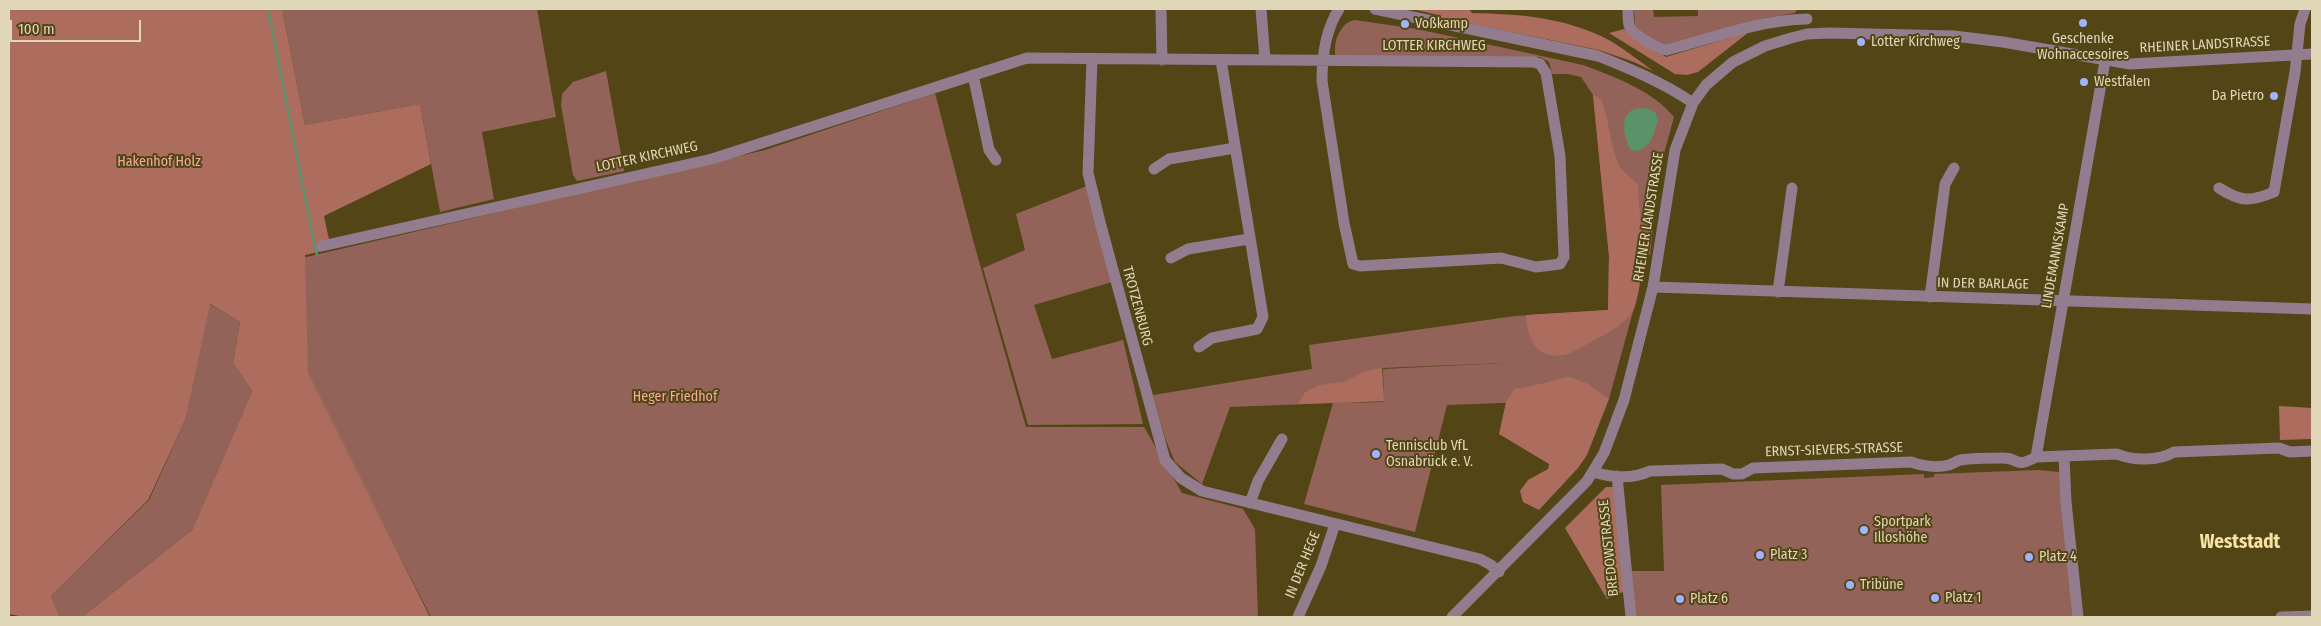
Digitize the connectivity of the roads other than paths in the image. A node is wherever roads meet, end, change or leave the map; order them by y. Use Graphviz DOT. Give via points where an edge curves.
graph roads {
  1 [pos="1161,9"];
  2 [pos="1261,9"];
  3 [pos="1339,9"];
  4 [pos="1375,9"];
  5 [pos="1628,9"];
  6 [pos="2305,9"];
  7 [pos="1809,14"];
  8 [pos="1807,34"];
  9 [pos="2312,54"];
  10 [pos="2297,55"];
  11 [pos="1092,59"];
  12 [pos="1162,60"];
  13 [pos="1221,60"];
  14 [pos="1264,60"];
  15 [pos="1322,61"];
  16 [pos="2105,61"];
  17 [pos="973,75"];
  18 [pos="1693,103"];
  19 [pos="1235,148"];
  20 [pos="996,160"];
  21 [pos="1954,168"];
  22 [pos="1154,169"];
  23 [pos="1792,188"];
  24 [pos="2219,188"];
  25 [pos="1250,239"];
  26 [pos="322,246"];
  27 [pos="1171,258"];
  28 [pos="1652,287"];
  29 [pos="1778,292"];
  30 [pos="1930,297"];
  31 [pos="2064,301"];
  32 [pos="2312,309"];
  33 [pos="1199,347"];
  34 [pos="1282,439"];
  35 [pos="2312,451"];
  36 [pos="2064,456"];
  37 [pos="2036,457"];
  38 [pos="1594,472"];
  39 [pos="1617,476"];
  40 [pos="1250,503"];
  41 [pos="1335,524"];
  42 [pos="1499,572"];
  43 [pos="2312,616"];
  44 [pos="1298,617"];
  45 [pos="1452,617"];
  46 [pos="1631,617"];
  47 [pos="2078,617"];
  48 [pos="2281,617"];
  1 -- 12 [label="street"];
  2 -- 14 [label="street"];
  3 -- 15 [label="street"];
  4 -- 18 [label="street" via="1598,56 1629,68"];
  5 -- 7 [label="street" via="1632,30 1660,50"];
  6 -- 10 [label="street"];
  7 -- 8 [label="street"];
  8 -- 16 [label="street, RHEINER LANDSTRASSE" via="1954,36"];
  8 -- 18 [label="street, RHEINER LANDSTRASSE" via="1746,54 1706,85"];
  9 -- 10 [label="street, RHEINER LANDSTRASSE"];
  10 -- 16 [label="street, RHEINER LANDSTRASSE" via="2152,64"];
  10 -- 24 [label="street" via="2274,192 2257,199 2238,200"];
  11 -- 12 [label="street, LOTTER KIRCHWEG"];
  11 -- 17 [label="street, LOTTER KIRCHWEG" via="1027,58"];
  11 -- 40 [label="street, TROTZENBURG" via="1088,173 1160,447 1165,460 1181,478 1202,491"];
  12 -- 13 [label="street, LOTTER KIRCHWEG"];
  13 -- 14 [label="street, LOTTER KIRCHWEG"];
  13 -- 19 [label="street"];
  14 -- 15 [label="street, LOTTER KIRCHWEG"];
  15 -- 15 [label="street, LOTTER KIRCHWEG" via="1322,81 1353,264 1501,258 1536,267 1560,264 1564,257 1560,156 1544,68 1540,64"];
  16 -- 31 [label="street, LINDEMANNSKAMP"];
  17 -- 20 [label="street" via="989,150"];
  17 -- 26 [label="street, LOTTER KIRCHWEG" via="712,159"];
  18 -- 28 [label="street, RHEINER LANDSTRASSE" via="1674,150"];
  19 -- 22 [label="street" via="1169,159"];
  19 -- 25 [label="street"];
  21 -- 30 [label="street" via="1945,184"];
  23 -- 29 [label="street"];
  25 -- 27 [label="street" via="1188,249"];
  25 -- 33 [label="street" via="1263,318 1257,329 1212,338"];
  28 -- 29 [label="street, IN DER BARLAGE"];
  28 -- 38 [label="street, RHEINER LANDSTRASSE" via="1624,400"];
  29 -- 30 [label="street, IN DER BARLAGE"];
  30 -- 31 [label="street, IN DER BARLAGE"];
  31 -- 32 [label="street, IN DER BARLAGE"];
  31 -- 37 [label="street, LINDEMANNSKAMP"];
  34 -- 40 [label="street" via="1258,481"];
  35 -- 36 [label="street, ERNST-SIEVERS-STRASSE" via="2290,452 2279,448 2174,452 2166,457 2127,459 2117,454"];
  36 -- 37 [label="street, ERNST-SIEVERS-STRASSE"];
  36 -- 47 [label="street"];
  37 -- 39 [label="street, ERNST-SIEVERS-STRASSE" via="2025,463 2006,458 1958,460 1949,465 1929,466 1911,462 1753,468 1742,474 1722,469 1650,471 1642,475"];
  38 -- 39 [label="street, ERNST-SIEVERS-STRASSE"];
  38 -- 42 [label="street, RHEINER LANDSTRASSE"];
  39 -- 46 [label="street, BREDOWSTRASSE"];
  40 -- 41 [label="street, TROTZENBURG"];
  41 -- 42 [label="street, TROTZENBURG" via="1480,559"];
  41 -- 44 [label="street, IN DER HEGE" via="1321,566"];
  42 -- 45 [label="street, RHEINER LANDSTRASSE"];
  43 -- 48 [label="street"];
}
